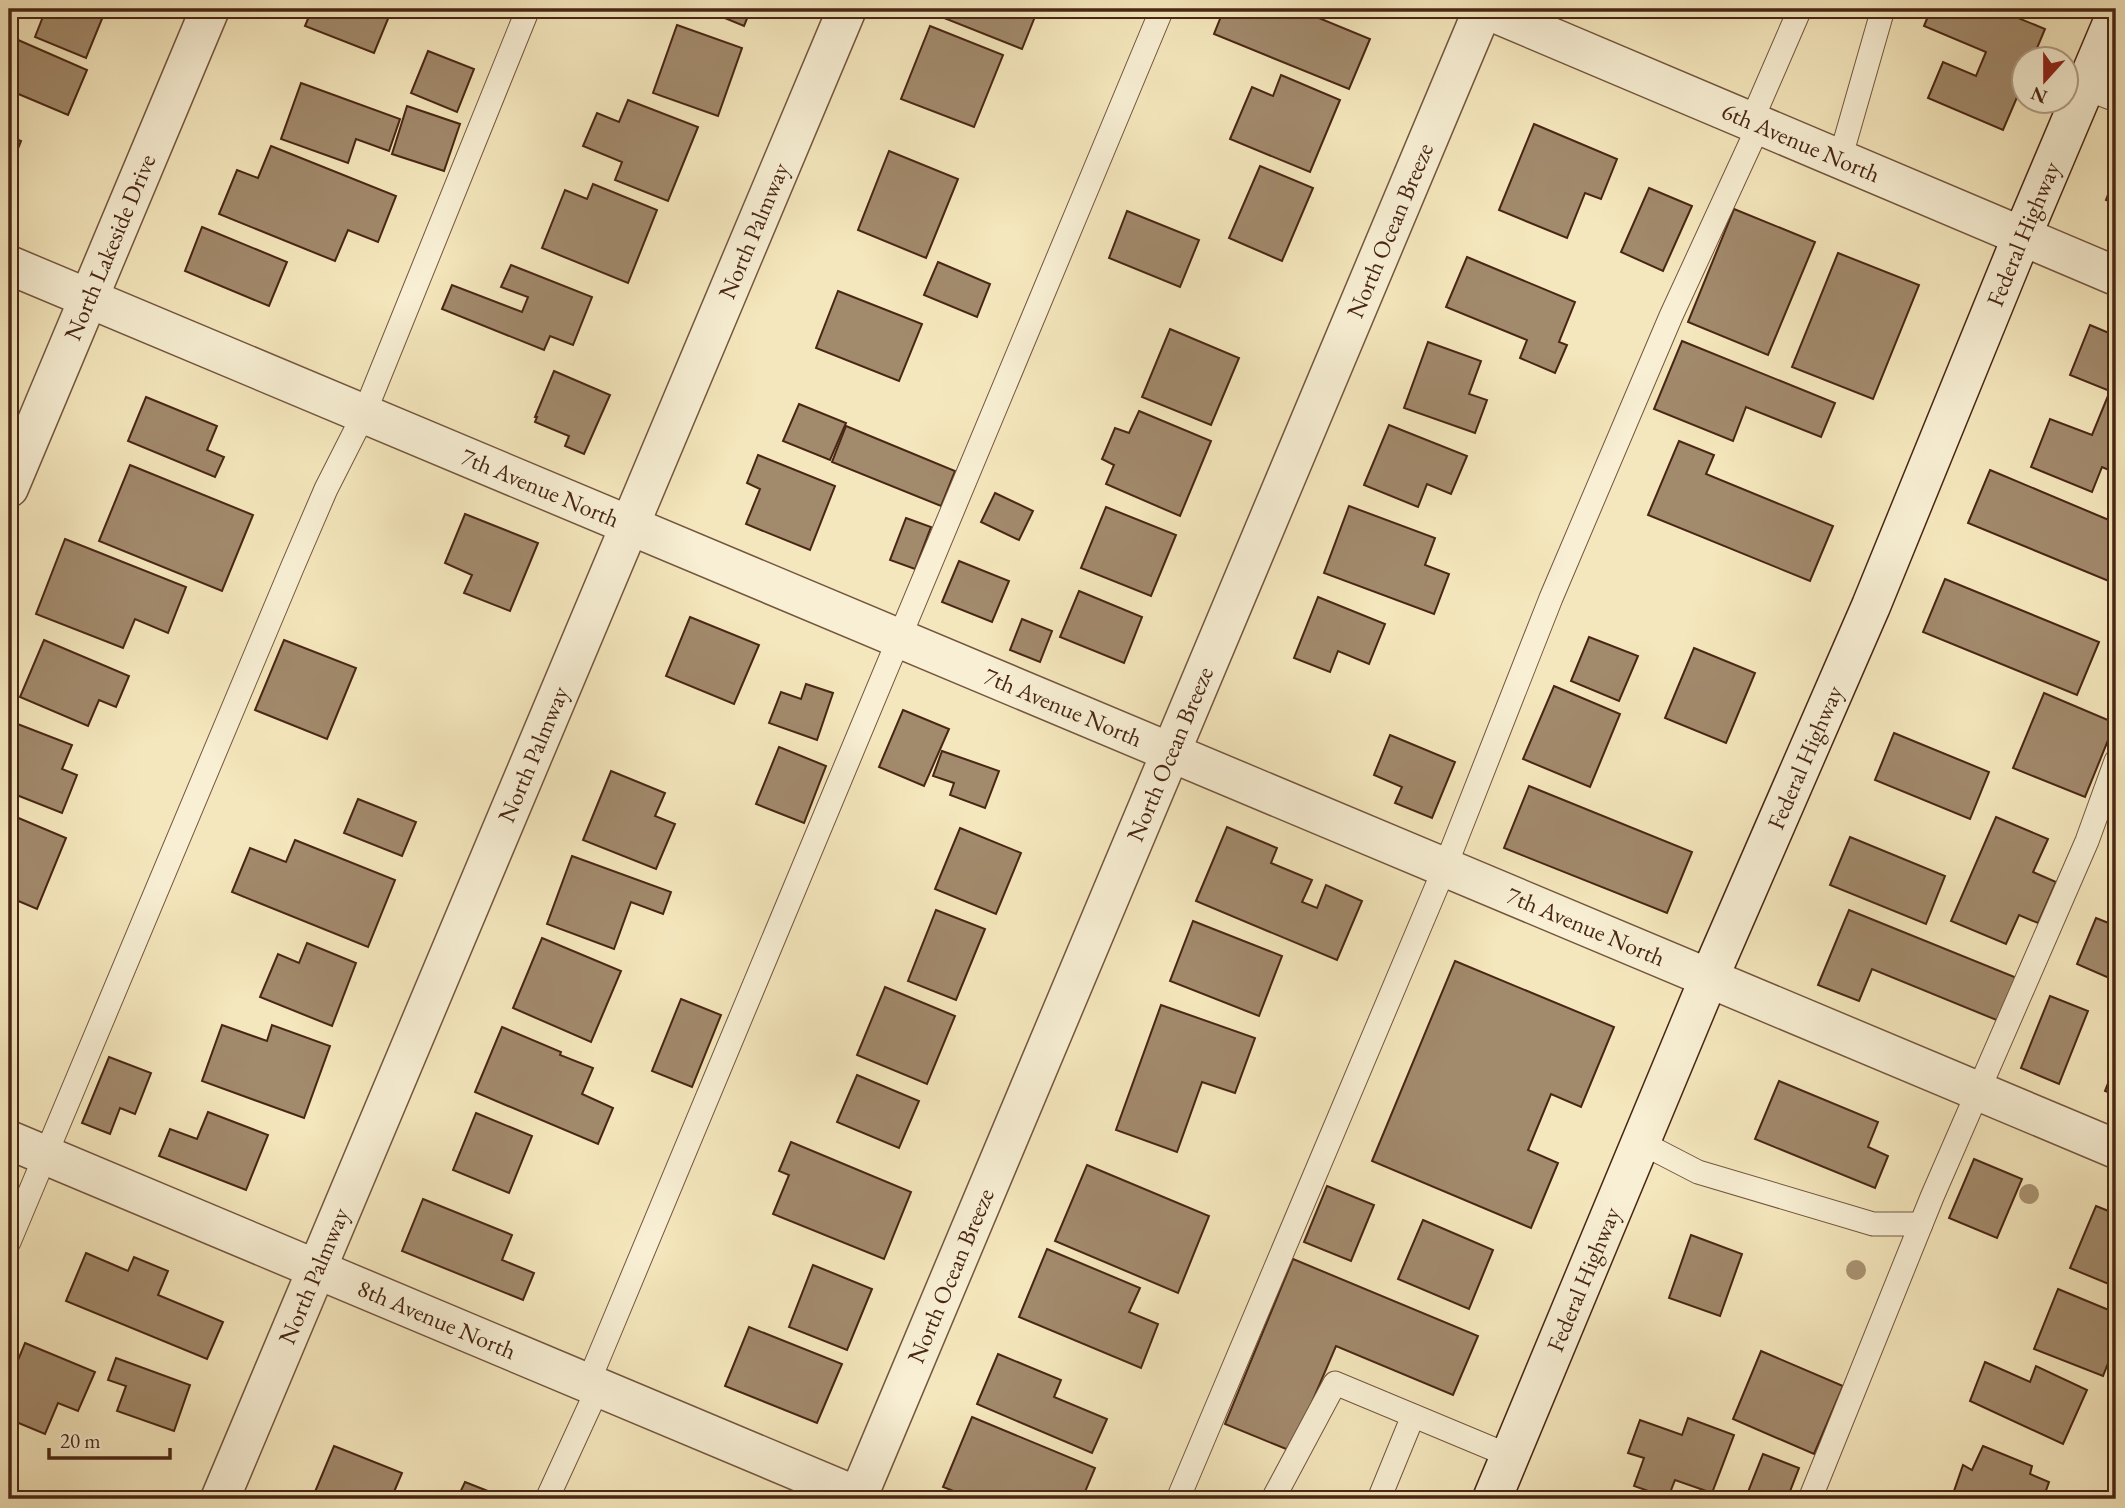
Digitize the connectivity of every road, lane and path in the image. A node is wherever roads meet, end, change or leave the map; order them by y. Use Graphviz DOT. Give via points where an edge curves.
graph roads {
  1 [pos="210,9"];
  2 [pos="528,9"];
  3 [pos="846,9"];
  4 [pos="1162,9"];
  5 [pos="1484,9"];
  6 [pos="1800,9"];
  7 [pos="1884,9"];
  8 [pos="2116,14"];
  9 [pos="2101,94"];
  10 [pos="1755,123"];
  11 [pos="1840,159"];
  12 [pos="2022,236"];
  13 [pos="9,265"];
  14 [pos="2116,276"];
  15 [pos="88,298"];
  16 [pos="364,414"];
  17 [pos="9,488"];
  18 [pos="630,525"];
  19 [pos="899,639"];
  20 [pos="1171,753"];
  21 [pos="2116,761"];
  22 [pos="1445,867"];
  23 [pos="1709,978"];
  24 [pos="1978,1091"];
  25 [pos="9,1140"];
  26 [pos="1640,1142"];
  27 [pos="2116,1149"];
  28 [pos="45,1155"];
  29 [pos="1921,1224"];
  30 [pos="9,1242"];
  31 [pos="317,1269"];
  32 [pos="593,1385"];
  33 [pos="1413,1416"];
  34 [pos="1510,1456"];
  35 [pos="860,1498"];
  36 [pos="220,1499"];
  37 [pos="547,1499"];
  38 [pos="1178,1499"];
  39 [pos="1273,1499"];
  40 [pos="1379,1499"];
  41 [pos="1492,1499"];
  42 [pos="1810,1499"];
  1 -- 15 [label="street, North Lakeside Drive"];
  2 -- 16 [label="lane"];
  3 -- 18 [label="street, North Palmway"];
  4 -- 19 [label="lane"];
  5 -- 10 [label="street, 6th Avenue North"];
  5 -- 20 [label="street, North Ocean Breeze"];
  6 -- 10 [label="lane"];
  7 -- 11 [label="lane"];
  8 -- 9 [label="street, Federal Highway"];
  9 -- 12 [label="street, Federal Highway"];
  10 -- 11 [label="street, 6th Avenue North"];
  10 -- 22 [label="lane" via="1556,585"];
  11 -- 12 [label="street, 6th Avenue North"];
  12 -- 14 [label="street, 6th Avenue North"];
  12 -- 23 [label="street, Federal Highway" via="1871,606"];
  13 -- 15 [label="street, 7th Avenue North"];
  15 -- 16 [label="street, 7th Avenue North"];
  15 -- 17 [label="street, North Lakeside Drive"];
  16 -- 18 [label="street, 7th Avenue North"];
  16 -- 28 [label="lane" via="326,489"];
  18 -- 19 [label="street, 7th Avenue North"];
  18 -- 31 [label="street, North Palmway"];
  19 -- 20 [label="street, 7th Avenue North"];
  19 -- 32 [label="lane"];
  20 -- 22 [label="street, 7th Avenue North"];
  20 -- 35 [label="street, North Ocean Breeze"];
  21 -- 24 [label="lane" via="2087,841"];
  22 -- 23 [label="street, 7th Avenue North"];
  22 -- 38 [label="lane"];
  23 -- 24 [label="street, 7th Avenue North"];
  23 -- 26 [label="street, Federal Highway"];
  24 -- 27 [label="street, 7th Avenue North"];
  24 -- 29 [label="lane"];
  25 -- 28 [label="street, 8th Avenue North"];
  26 -- 29 [label="lane" via="1698,1172 1832,1213 1873,1224"];
  26 -- 34 [label="street, Federal Highway"];
  28 -- 30 [label="lane"];
  28 -- 31 [label="street, 8th Avenue North"];
  29 -- 42 [label="lane"];
  31 -- 32 [label="street, 8th Avenue North"];
  31 -- 36 [label="street, North Palmway"];
  32 -- 35 [label="street, 8th Avenue North"];
  32 -- 37 [label="lane"];
  33 -- 34 [label="lane"];
  33 -- 39 [label="lane" via="1335,1384"];
  33 -- 40 [label="lane"];
  34 -- 41 [label="street, Federal Highway"];
}
